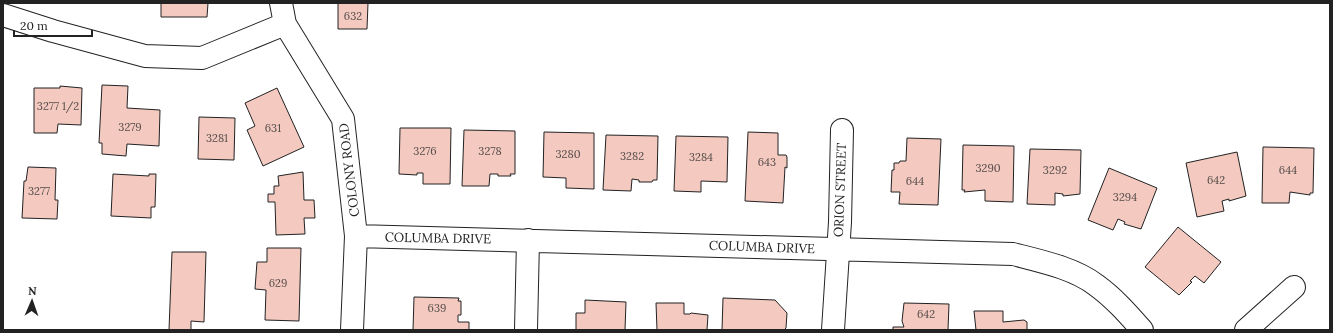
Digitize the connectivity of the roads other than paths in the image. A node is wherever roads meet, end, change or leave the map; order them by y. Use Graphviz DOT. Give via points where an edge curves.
graph roads {
  1 [pos="283,13"];
  2 [pos="3,15"];
  3 [pos="842,130"];
  4 [pos="356,236"];
  5 [pos="528,240"];
  6 [pos="838,249"];
  7 [pos="1294,287"];
  8 [pos="352,330"];
  9 [pos="526,330"];
  10 [pos="833,330"];
  11 [pos="1142,330"];
  12 [pos="1246,330"];
  1 -- 2 [label="street" via="202,58 145,56"];
  1 -- 4 [label="street, COLONY ROAD" via="343,119"];
  3 -- 6 [label="street, ORION STREET"];
  4 -- 5 [label="street, COLUMBA DRIVE"];
  4 -- 8 [label="street, COLONY ROAD"];
  5 -- 6 [label="street, COLUMBA DRIVE"];
  5 -- 9 [label="street"];
  6 -- 10 [label="street, ORION STREET"];
  6 -- 11 [label="street, COLUMBA DRIVE" via="1013,254 1036,260 1058,266 1096,284 1123,308"];
  7 -- 12 [label="street"];
}
